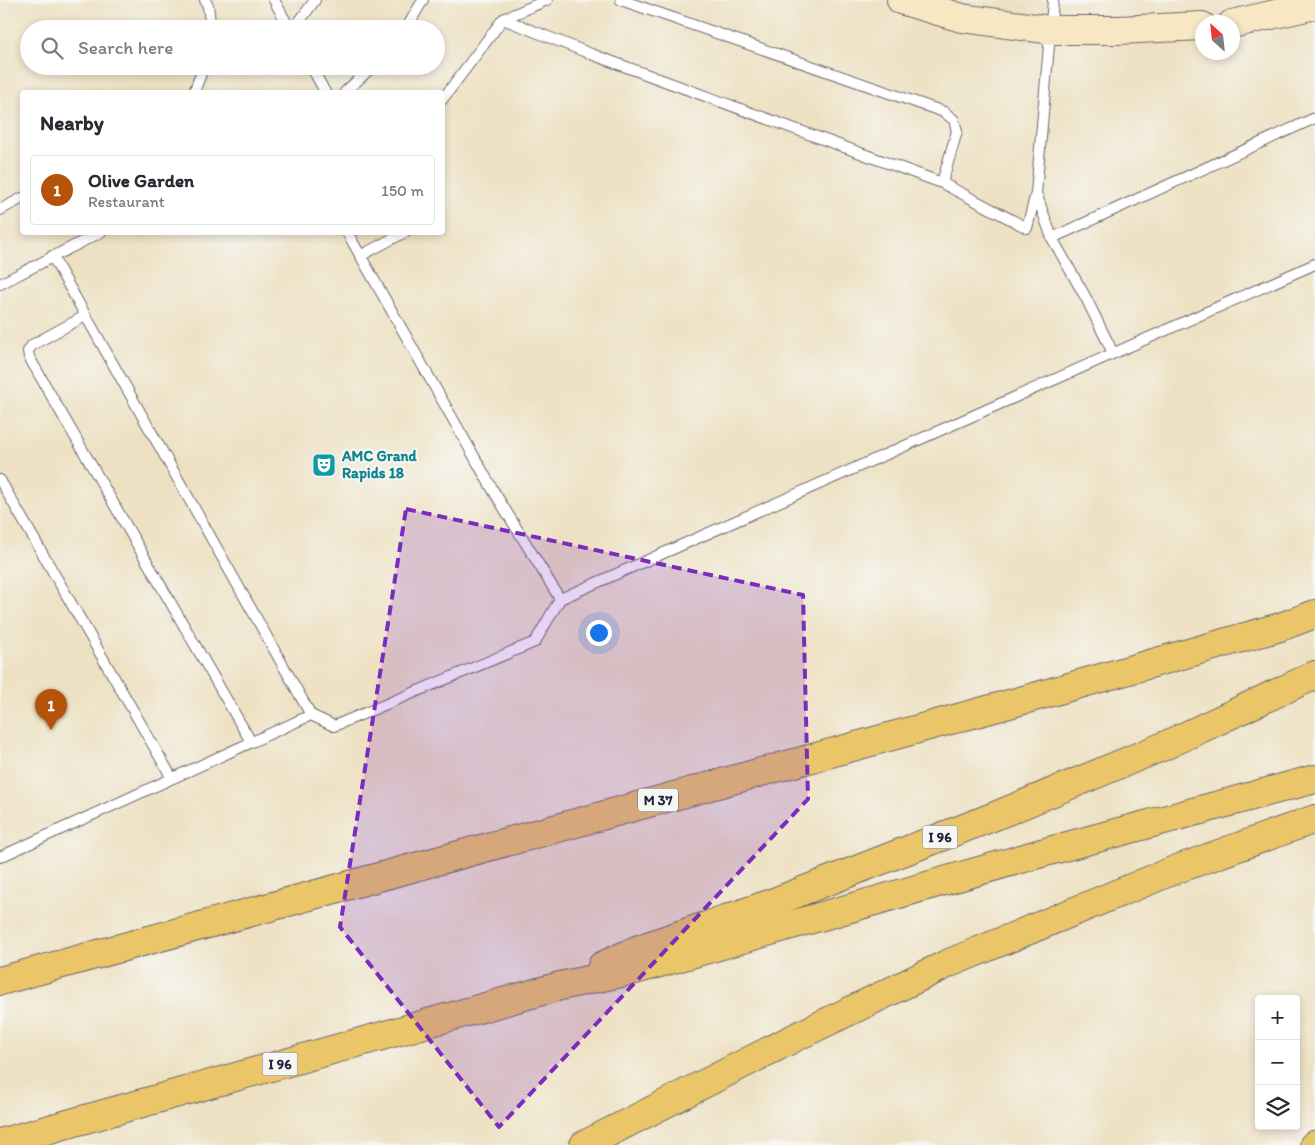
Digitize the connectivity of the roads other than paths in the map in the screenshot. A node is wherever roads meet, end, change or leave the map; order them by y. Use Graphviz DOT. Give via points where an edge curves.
graph roads {
  1 [pos="205,0"];
  2 [pos="274,0"];
  3 [pos="315,0"];
  4 [pos="423,0"];
  5 [pos="547,0"];
  6 [pos="621,0"];
  7 [pos="901,0"];
  8 [pos="1053,0"];
  9 [pos="1315,5"];
  10 [pos="503,19"];
  11 [pos="210,20"];
  12 [pos="286,20"];
  13 [pos="299,20"];
  14 [pos="411,20"];
  15 [pos="1240,22"];
  16 [pos="1195,26"];
  17 [pos="1051,30"];
  18 [pos="201,75"];
  19 [pos="316,75"];
  20 [pos="363,75"];
  21 [pos="195,90"];
  22 [pos="324,90"];
  23 [pos="347,90"];
  24 [pos="445,96"];
  25 [pos="1315,118"];
  26 [pos="942,183"];
  27 [pos="1036,193"];
  28 [pos="20,199"];
  29 [pos="0,210"];
  30 [pos="95,235"];
  31 [pos="349,235"];
  32 [pos="399,235"];
  33 [pos="1052,238"];
  34 [pos="52,256"];
  35 [pos="360,256"];
  36 [pos="1315,264"];
  37 [pos="0,284"];
  38 [pos="85,316"];
  39 [pos="1113,353"];
  40 [pos="0,480"];
  41 [pos="560,599"];
  42 [pos="1315,614"];
  43 [pos="1315,674"];
  44 [pos="311,715"];
  45 [pos="251,742"];
  46 [pos="172,778"];
  47 [pos="1315,780"];
  48 [pos="1315,819"];
  49 [pos="0,857"];
  50 [pos="0,981"];
  51 [pos="560,986"];
  52 [pos="0,1143"];
  53 [pos="584,1145"];
  1 -- 11 [label="lane"];
  2 -- 12 [label="lane"];
  3 -- 13 [label="lane"];
  4 -- 14 [label="lane"];
  5 -- 10 [label="lane"];
  6 -- 26 [label="lane" via="944,112 954,120 957,131"];
  7 -- 17 [label="street" via="962,18"];
  8 -- 17 [label="lane"];
  9 -- 15 [label="street"];
  10 -- 24 [label="lane"];
  10 -- 26 [label="lane"];
  16 -- 17 [label="street"];
  17 -- 27 [label="lane"];
  18 -- 21 [label="lane"];
  19 -- 22 [label="lane"];
  20 -- 23 [label="lane"];
  25 -- 33 [label="lane"];
  26 -- 27 [label="lane" via="1027,228"];
  27 -- 33 [label="lane"];
  28 -- 29 [label="lane"];
  30 -- 34 [label="lane"];
  31 -- 35 [label="lane"];
  32 -- 35 [label="lane"];
  33 -- 39 [label="lane"];
  34 -- 37 [label="lane"];
  34 -- 38 [label="lane"];
  35 -- 41 [label="lane" via="484,474"];
  36 -- 39 [label="lane"];
  38 -- 44 [label="lane"];
  38 -- 45 [label="lane" via="32,345 29,357"];
  39 -- 41 [label="lane"];
  40 -- 46 [label="lane"];
  41 -- 44 [label="lane" via="535,642 334,726"];
  42 -- 50 [label="highway, M 37" via="1280,627 1020,701"];
  43 -- 51 [label="highway, I 96" via="1164,746 995,816 769,904 639,949"];
  44 -- 45 [label="lane"];
  45 -- 46 [label="lane"];
  46 -- 49 [label="lane"];
  47 -- 51 [label="highway" via="1038,854 635,970"];
  48 -- 53 [label="highway" via="1164,874 947,964"];
  51 -- 52 [label="highway, I 96"];
}
